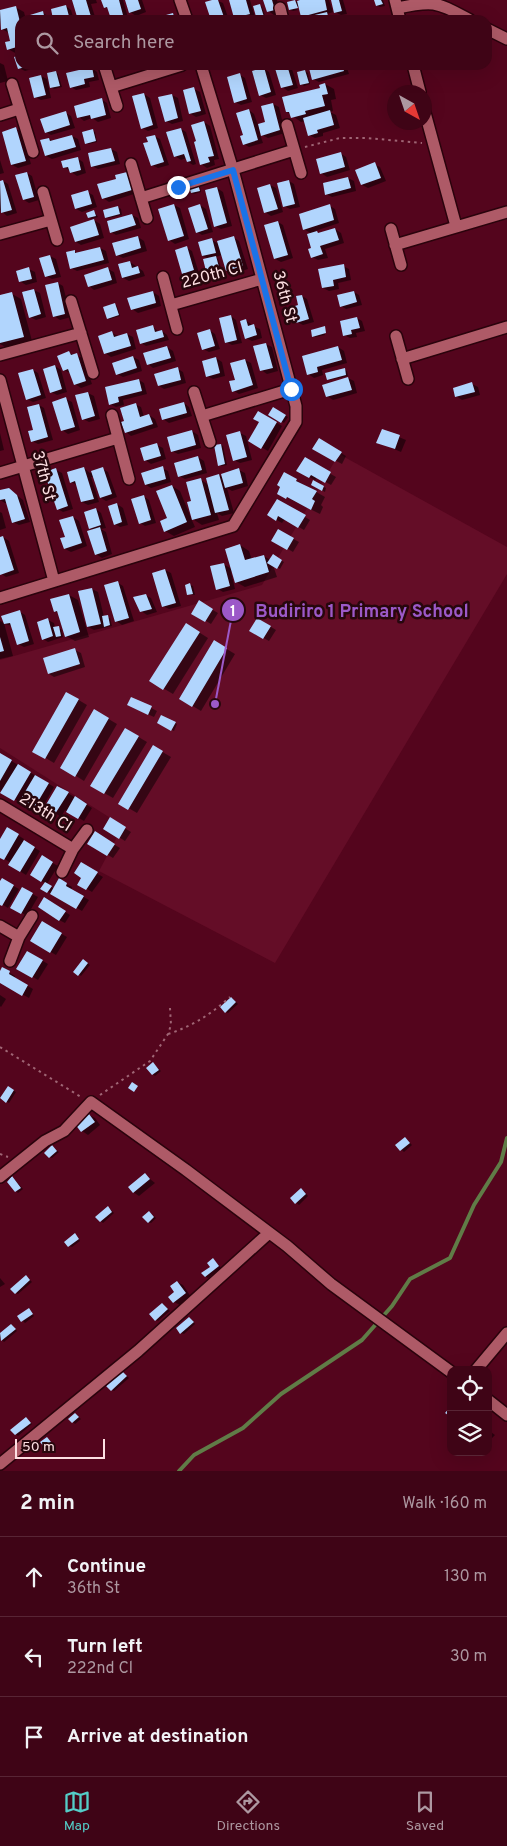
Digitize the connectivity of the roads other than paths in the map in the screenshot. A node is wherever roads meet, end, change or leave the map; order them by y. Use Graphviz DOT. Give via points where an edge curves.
graph roads {
  1 [pos="180,0"];
  2 [pos="396,4"];
  3 [pos="185,15"];
  4 [pos="460,15"];
  5 [pos="492,32"];
  6 [pos="507,39"];
  7 [pos="106,70"];
  8 [pos="166,70"];
  9 [pos="203,70"];
  10 [pos="414,70"];
  11 [pos="12,84"];
  12 [pos="418,85"];
  13 [pos="111,87"];
  14 [pos="117,106"];
  15 [pos="19,108"];
  16 [pos="0,115"];
  17 [pos="287,125"];
  18 [pos="430,130"];
  19 [pos="294,150"];
  20 [pos="32,152"];
  21 [pos="131,164"];
  22 [pos="233,170"];
  23 [pos="301,174"];
  24 [pos="43,192"];
  25 [pos="141,198"];
  26 [pos="507,212"];
  27 [pos="147,218"];
  28 [pos="51,220"];
  29 [pos="456,226"];
  30 [pos="391,229"];
  31 [pos="0,234"];
  32 [pos="57,240"];
  33 [pos="395,244"];
  34 [pos="402,265"];
  35 [pos="163,277"];
  36 [pos="262,279"];
  37 [pos="71,301"];
  38 [pos="171,304"];
  39 [pos="507,327"];
  40 [pos="177,329"];
  41 [pos="81,333"];
  42 [pos="396,336"];
  43 [pos="0,355"];
  44 [pos="402,359"];
  45 [pos="93,373"];
  46 [pos="0,380"];
  47 [pos="408,380"];
  48 [pos="291,389"];
  49 [pos="194,392"];
  50 [pos="112,414"];
  51 [pos="202,416"];
  52 [pos="118,438"];
  53 [pos="210,442"];
  54 [pos="23,467"];
  55 [pos="0,474"];
  56 [pos="129,479"];
  57 [pos="54,581"];
  58 [pos="0,598"];
  59 [pos="0,805"];
  60 [pos="87,830"];
  61 [pos="73,849"];
  62 [pos="62,872"];
  63 [pos="32,916"];
  64 [pos="0,926"];
  65 [pos="19,937"];
  66 [pos="10,961"];
  67 [pos="0,1177"];
  68 [pos="269,1233"];
  69 [pos="507,1333"];
  70 [pos="479,1366"];
  71 [pos="447,1369"];
  72 [pos="492,1403"];
  73 [pos="507,1415"];
  74 [pos="0,1464"];
  1 -- 3 [label="street"];
  2 -- 4 [label="street" via="436,3"];
  5 -- 6 [label="street"];
  7 -- 13 [label="street"];
  8 -- 13 [label="street"];
  9 -- 22 [label="street, 36th St"];
  10 -- 12 [label="street"];
  11 -- 15 [label="street"];
  13 -- 14 [label="street"];
  15 -- 16 [label="street"];
  15 -- 20 [label="street"];
  17 -- 19 [label="street"];
  18 -- 29 [label="street"];
  19 -- 22 [label="street"];
  19 -- 23 [label="street"];
  21 -- 25 [label="street"];
  22 -- 25 [label="street"];
  22 -- 36 [label="street, 36th St"];
  24 -- 28 [label="street"];
  25 -- 27 [label="street"];
  26 -- 29 [label="street"];
  28 -- 31 [label="street"];
  28 -- 32 [label="street"];
  29 -- 33 [label="street"];
  30 -- 33 [label="street"];
  33 -- 34 [label="street"];
  35 -- 38 [label="street"];
  36 -- 38 [label="street, 220th Cl"];
  36 -- 48 [label="street, 36th St"];
  37 -- 41 [label="street"];
  38 -- 40 [label="street"];
  39 -- 44 [label="street"];
  41 -- 43 [label="street"];
  41 -- 45 [label="street"];
  42 -- 44 [label="street"];
  44 -- 47 [label="street"];
  46 -- 54 [label="street, 37th St"];
  48 -- 51 [label="street"];
  48 -- 57 [label="street, 36th St" via="296,422 233,526"];
  49 -- 51 [label="street"];
  50 -- 52 [label="street"];
  51 -- 53 [label="street"];
  52 -- 54 [label="street"];
  52 -- 56 [label="street"];
  54 -- 55 [label="street"];
  54 -- 57 [label="street, 37th St"];
  57 -- 58 [label="street"];
  59 -- 61 [label="street, 213th Cl"];
  60 -- 61 [label="street, 213th Cl"];
  61 -- 62 [label="street, 213th Cl"];
  63 -- 65 [label="street"];
  64 -- 65 [label="street"];
  65 -- 66 [label="street"];
  67 -- 68 [label="street" via="44,1141 64,1131 91,1102"];
  68 -- 71 [label="street"];
  68 -- 74 [label="street" via="138,1351"];
  69 -- 70 [label="street"];
  72 -- 73 [label="street"];
}
